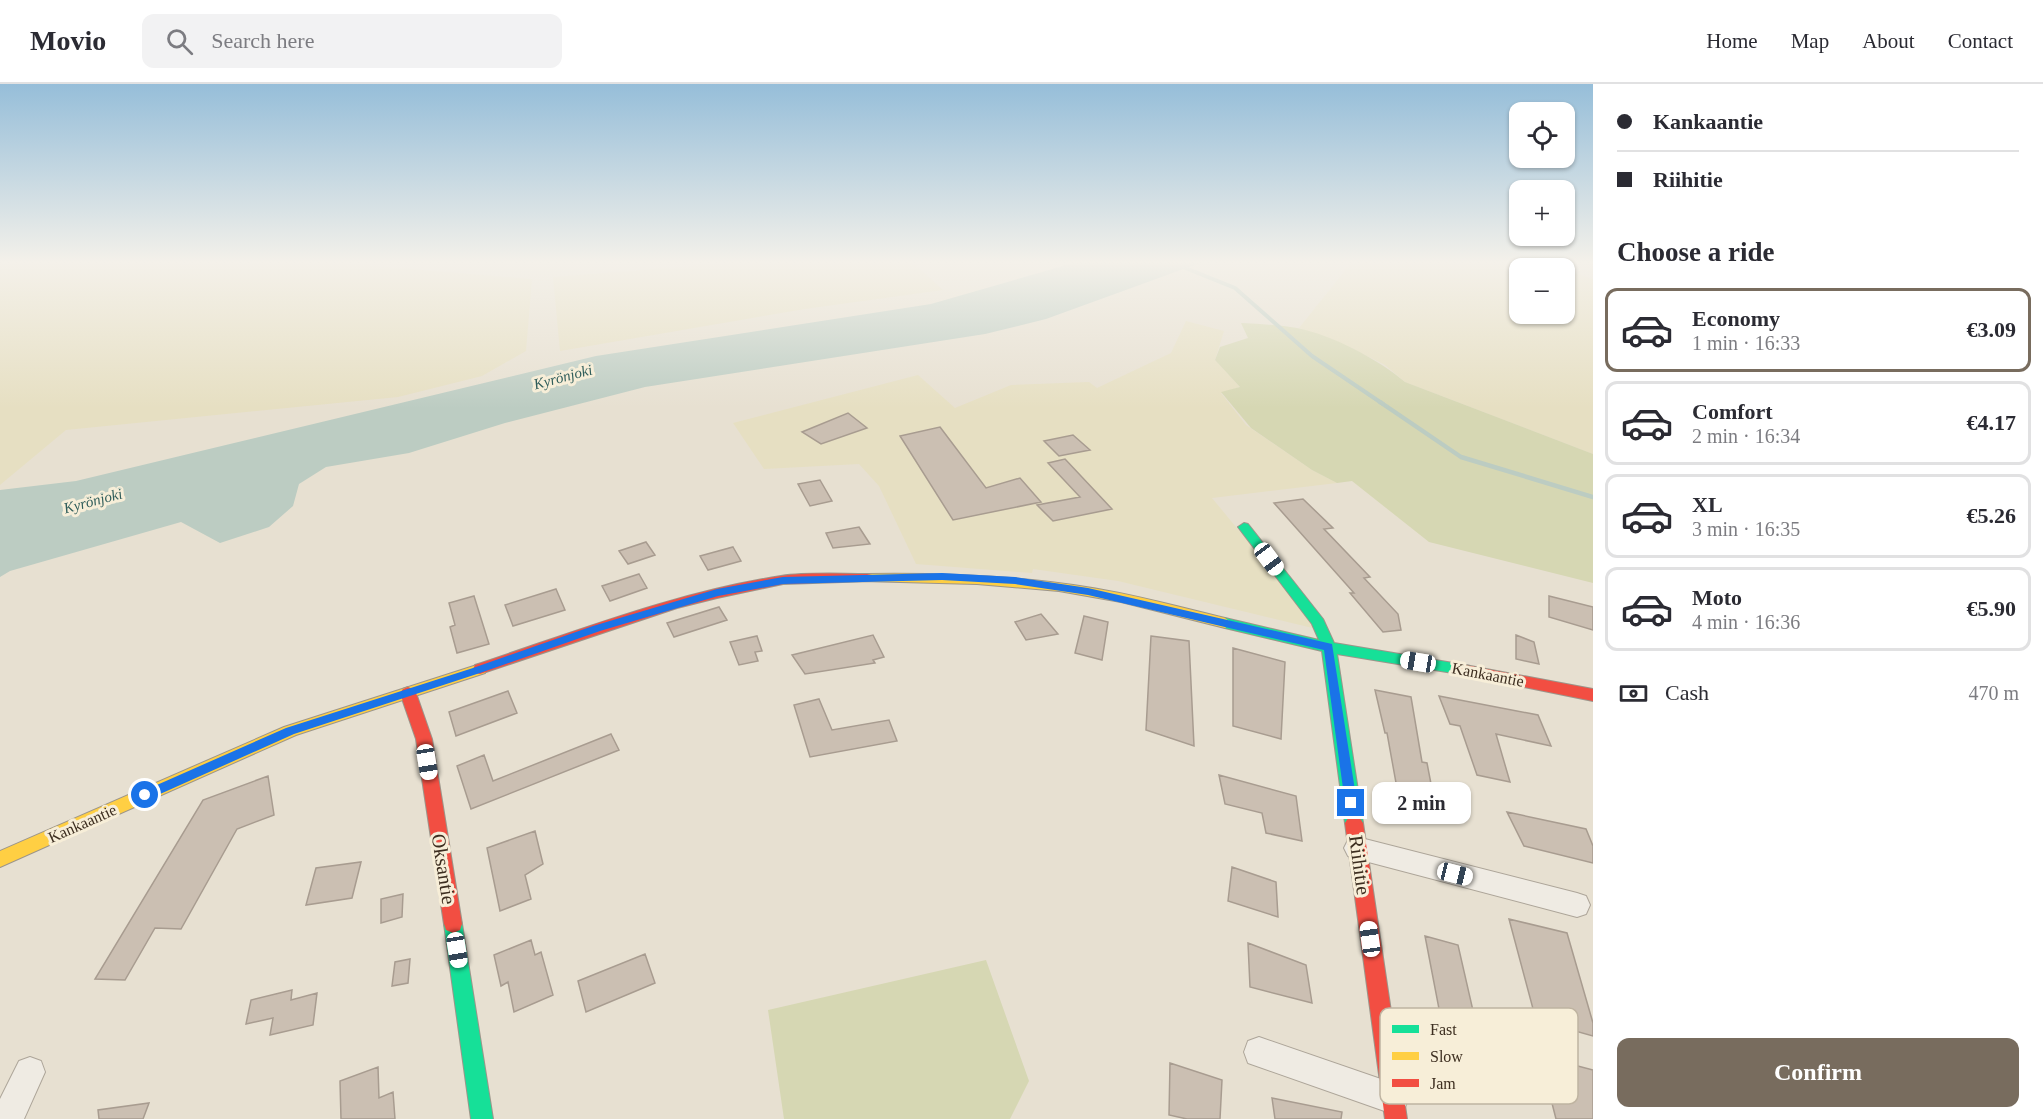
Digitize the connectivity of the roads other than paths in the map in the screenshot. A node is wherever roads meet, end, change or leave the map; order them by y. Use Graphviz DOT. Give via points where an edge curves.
graph roads {
  1 [pos="1244,527"];
  2 [pos="1329,647"];
  3 [pos="408,693"];
  4 [pos="1593,695"];
  5 [pos="1357,848"];
  6 [pos="0,860"];
  7 [pos="1577,905"];
  8 [pos="1380,1010"];
  9 [pos="1259,1052"];
  10 [pos="30,1072"];
  11 [pos="1380,1103"];
  12 [pos="7,1119"];
  13 [pos="482,1119"];
  1 -- 2 [label="street, Riihitie" via="1318,622"];
  2 -- 3 [label="street, Kankaantie" via="1088,591 1015,581 942,577 783,580 717,592 596,628"];
  2 -- 4 [label="street, Kankaantie"];
  2 -- 5 [label="street, Riihitie"];
  3 -- 6 [label="street, Kankaantie" via="290,731"];
  3 -- 13 [label="street, Oksantie" via="424,739"];
  5 -- 7 [label="street"];
  5 -- 8 [label="street, Riihitie"];
  9 -- 11 [label="street"];
  10 -- 12 [label="street"];
}
